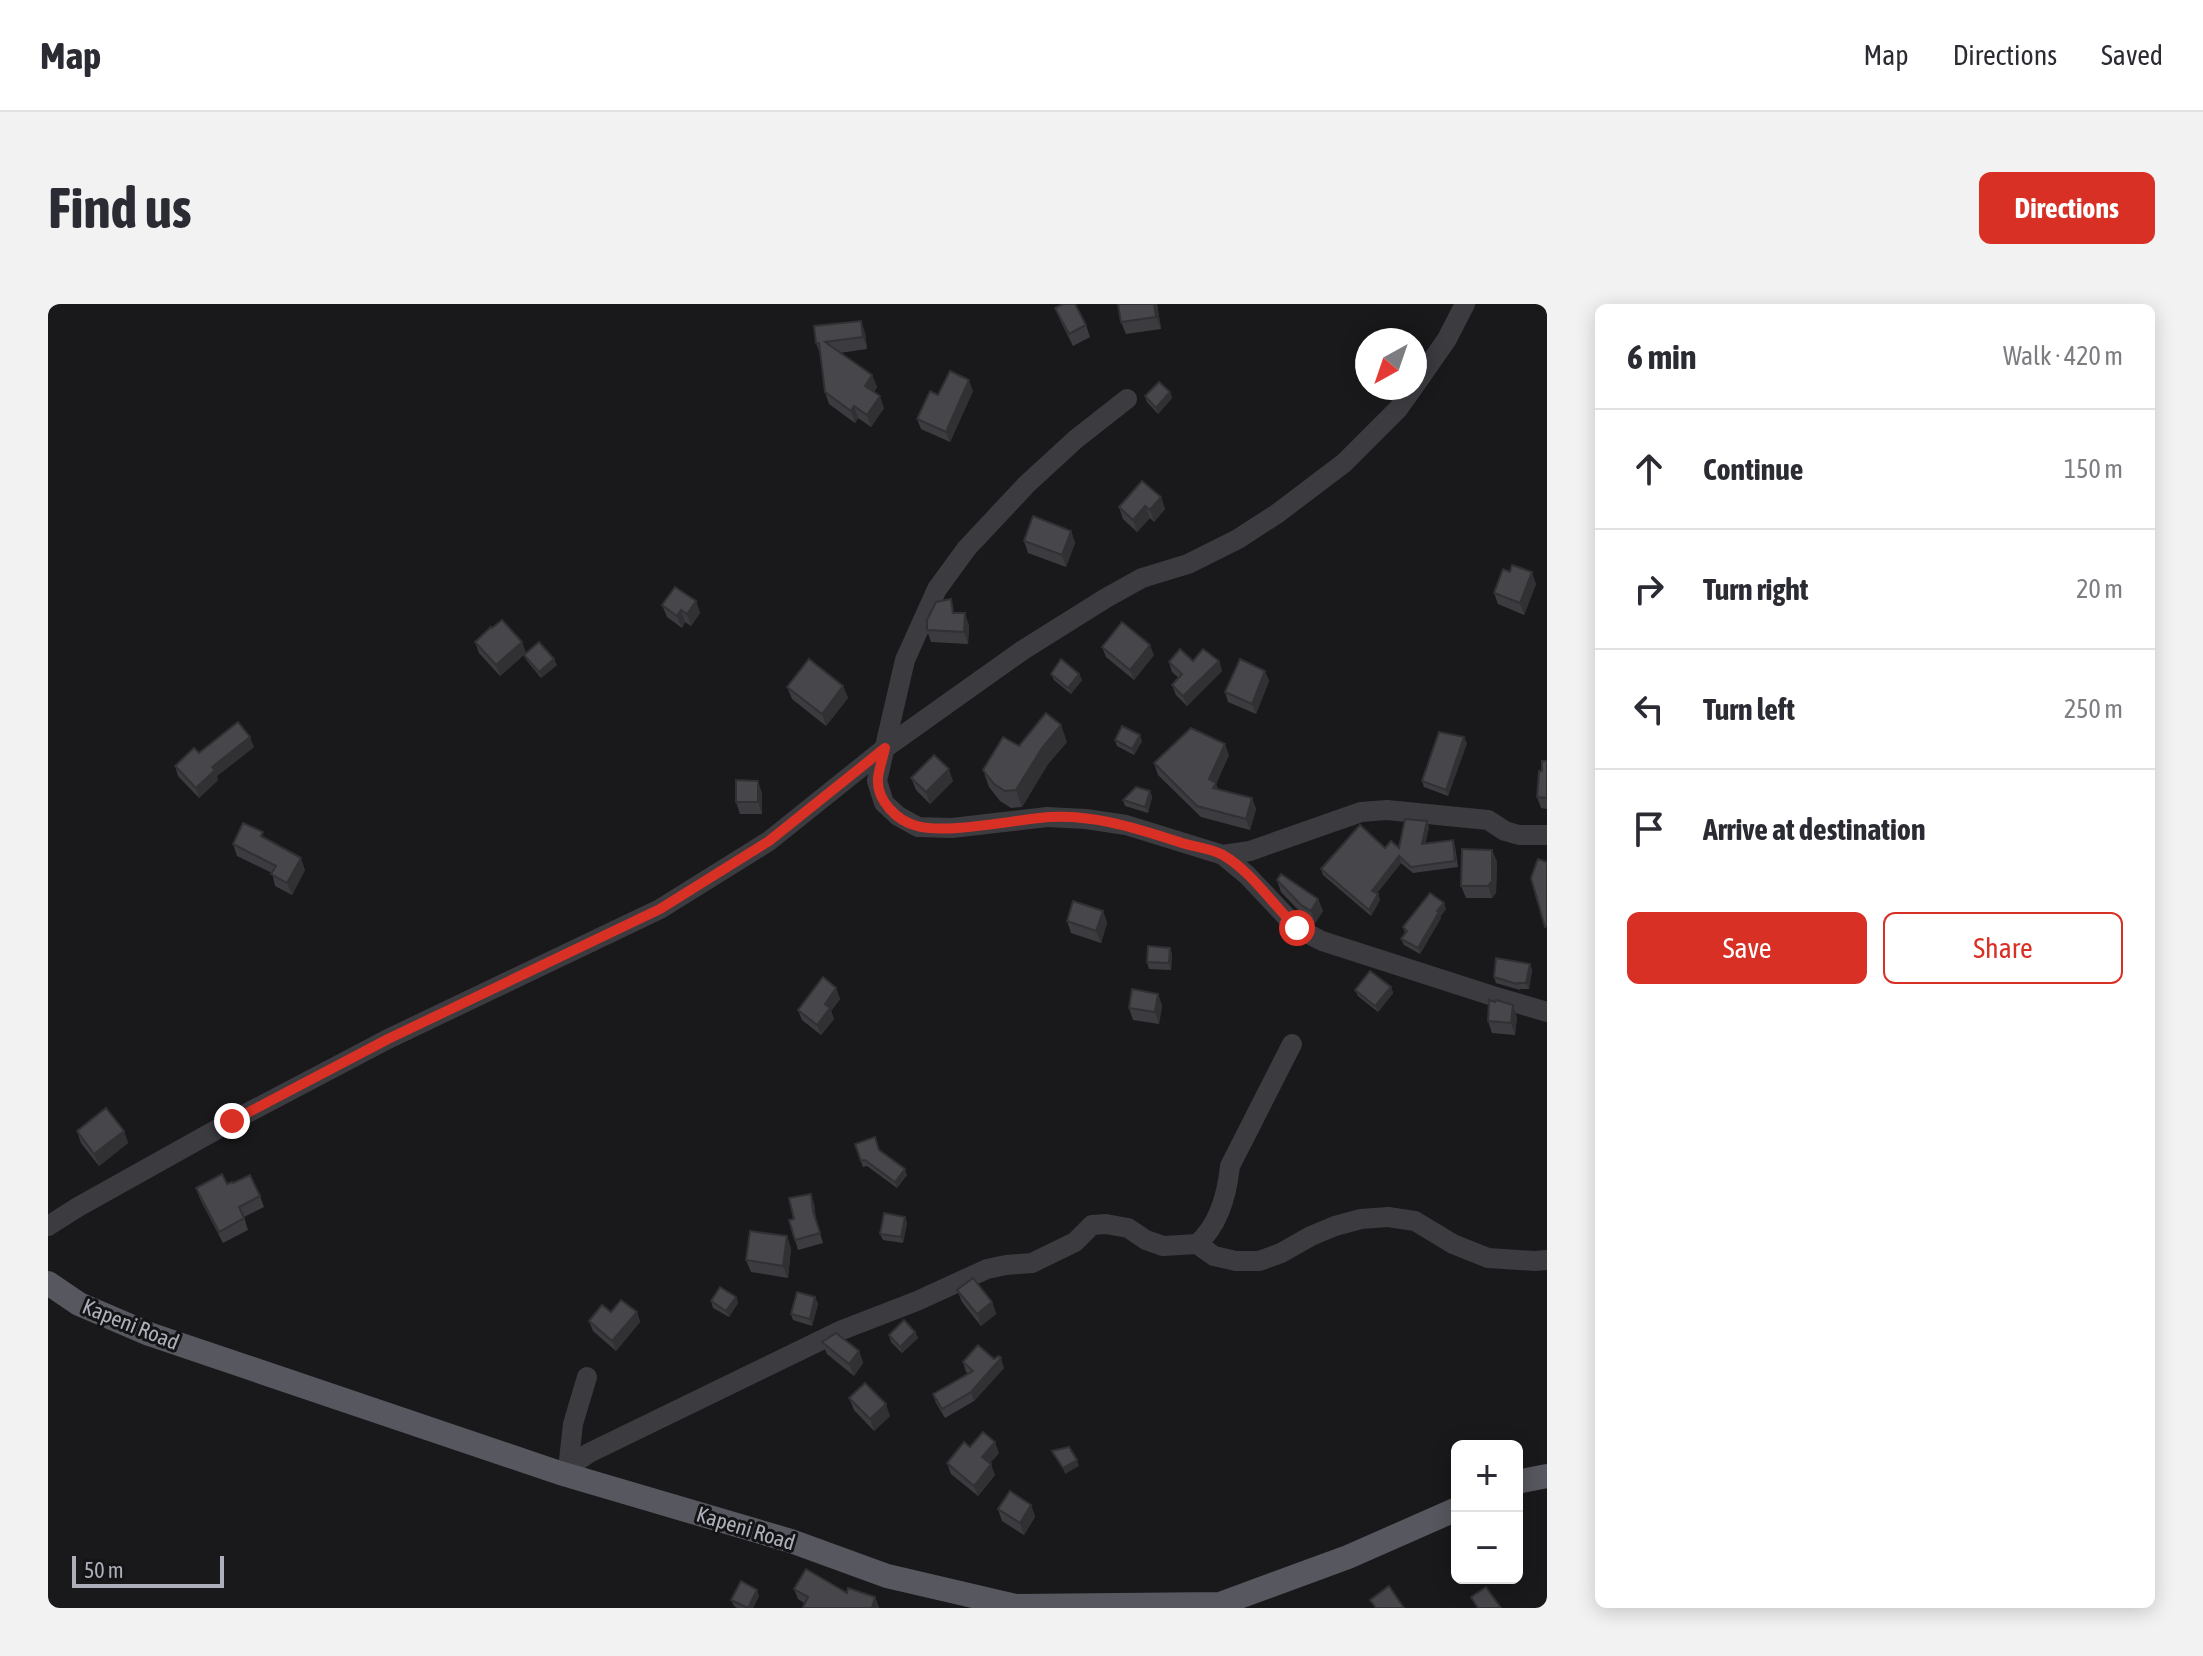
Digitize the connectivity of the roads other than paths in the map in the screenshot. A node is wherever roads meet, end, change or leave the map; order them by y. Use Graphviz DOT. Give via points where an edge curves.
graph roads {
  1 [pos="1465,304"];
  2 [pos="1427,367"];
  3 [pos="1127,399"];
  4 [pos="1404,400"];
  5 [pos="885,748"];
  6 [pos="1547,835"];
  7 [pos="1223,855"];
  8 [pos="1547,1012"];
  9 [pos="1292,1044"];
  10 [pos="48,1226"];
  11 [pos="1197,1244"];
  12 [pos="1547,1260"];
  13 [pos="48,1283"];
  14 [pos="587,1377"];
  15 [pos="564,1471"];
  16 [pos="1547,1476"];
  17 [pos="1523,1481"];
  18 [pos="1451,1512"];
  1 -- 2 [label="street"];
  3 -- 5 [label="street" via="1027,484 937,589 905,660"];
  4 -- 5 [label="street" via="1344,463 1278,513 1188,564 1142,578 1106,598"];
  5 -- 7 [label="street" via="877,781 884,803 918,827 1086,819 1126,825"];
  5 -- 10 [label="street" via="769,841 660,909 388,1039"];
  6 -- 7 [label="street" via="1519,835 1488,820 1387,810 1361,812 1250,851"];
  7 -- 8 [label="street" via="1297,928 1322,941"];
  9 -- 11 [label="street" via="1230,1166 1216,1222"];
  11 -- 12 [label="street" via="1214,1256 1259,1261 1335,1226 1388,1217 1415,1221 1488,1258"];
  11 -- 15 [label="street" via="1163,1246 1128,1228 1092,1225 1075,1242 1032,1263 987,1269 842,1330 589,1453"];
  13 -- 15 [label="main road, Kapeni Road" via="79,1304 149,1334"];
  14 -- 15 [label="street"];
  15 -- 18 [label="main road, Kapeni Road" via="887,1576 1016,1606 1220,1604"];
  16 -- 17 [label="main road"];
}
